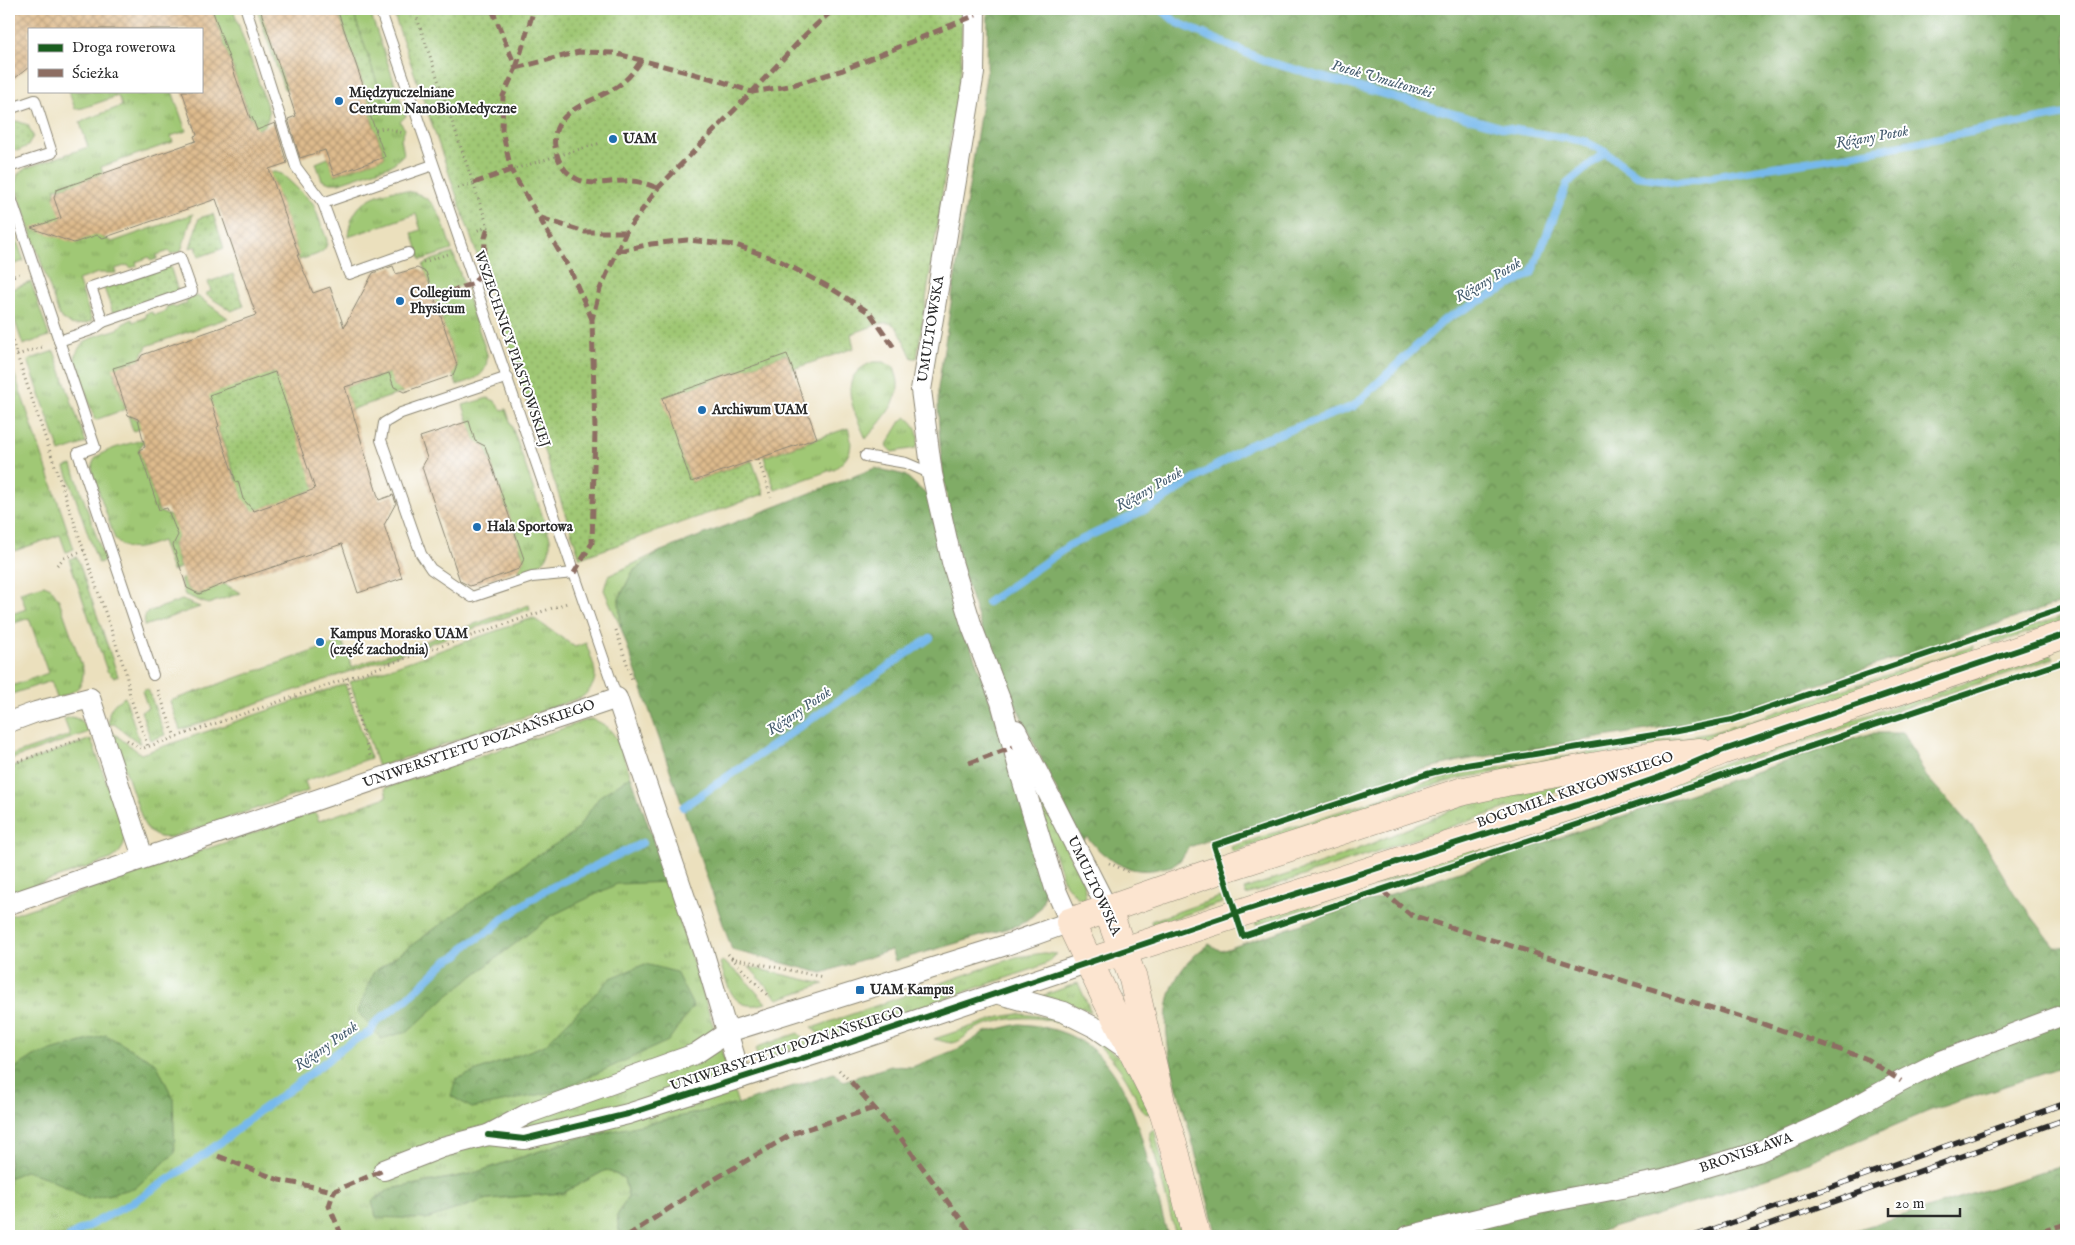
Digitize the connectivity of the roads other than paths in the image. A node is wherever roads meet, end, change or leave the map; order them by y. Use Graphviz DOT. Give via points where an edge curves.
graph roads {
  1 [pos="246,9"];
  2 [pos="380,9"];
  3 [pos="975,9"];
  4 [pos="9,109"];
  5 [pos="433,165"];
  6 [pos="9,167"];
  7 [pos="9,192"];
  8 [pos="323,203"];
  9 [pos="408,253"];
  10 [pos="103,322"];
  11 [pos="59,341"];
  12 [pos="508,377"];
  13 [pos="865,456"];
  14 [pos="932,474"];
  15 [pos="574,573"];
  16 [pos="2066,634"];
  17 [pos="152,675"];
  18 [pos="617,698"];
  19 [pos="1001,702"];
  20 [pos="9,722"];
  21 [pos="1721,750"];
  22 [pos="143,857"];
  23 [pos="9,904"];
  24 [pos="1107,908"];
  25 [pos="1070,922"];
  26 [pos="1122,950"];
  27 [pos="1089,962"];
  28 [pos="996,993"];
  29 [pos="2066,1014"];
  30 [pos="728,1032"];
  31 [pos="1134,1054"];
  32 [pos="741,1078"];
  33 [pos="1162,1111"];
  34 [pos="488,1135"];
  35 [pos="384,1170"];
  36 [pos="1196,1236"];
  37 [pos="1408,1236"];
  1 -- 8 [label="lane" via="296,167"];
  2 -- 5 [label="lane, WSZECHNICY PIASTOWSKIEJ"];
  3 -- 14 [label="street, UMULTOWSKA" via="974,73 921,390"];
  4 -- 6 [label="lane" via="34,100 52,153"];
  5 -- 8 [label="lane"];
  5 -- 12 [label="lane, WSZECHNICY PIASTOWSKIEJ"];
  7 -- 11 [label="lane"];
  8 -- 9 [label="lane" via="349,274"];
  10 -- 10 [label="lane" via="192,291 180,257 91,287"];
  10 -- 11 [label="lane" via="94,329"];
  11 -- 17 [label="lane" via="95,448 78,453"];
  12 -- 15 [label="lane, WSZECHNICY PIASTOWSKIEJ"];
  12 -- 15 [label="lane" via="401,413 384,423 381,440 421,554 431,569 472,597 532,577"];
  13 -- 14 [label="lane" via="906,463"];
  14 -- 19 [label="street, UMULTOWSKA" via="952,562 972,627"];
  15 -- 18 [label="lane, WSZECHNICY PIASTOWSKIEJ"];
  16 -- 21 [label="street, BOGUMIŁA KRYGOWSKIEGO"];
  18 -- 22 [label="street, UNIWERSYTETU POZNAŃSKIEGO"];
  18 -- 30 [label="street, UNIWERSYTETU POZNAŃSKIEGO"];
  19 -- 24 [label="street, UMULTOWSKA"];
  19 -- 25 [label="street, UMULTOWSKA" via="1055,888"];
  20 -- 22 [label="street" via="90,698"];
  21 -- 24 [label="street, BOGUMIŁA KRYGOWSKIEGO" via="1654,756 1460,792"];
  21 -- 26 [label="street, BOGUMIŁA KRYGOWSKIEGO" via="1660,777 1610,794"];
  22 -- 23 [label="street, UNIWERSYTETU POZNAŃSKIEGO"];
  24 -- 25 [label="street, UNIWERSYTETU POZNAŃSKIEGO"];
  24 -- 26 [label="street, UMULTOWSKA"];
  25 -- 27 [label="street, UMULTOWSKA"];
  25 -- 30 [label="street, UNIWERSYTETU POZNAŃSKIEGO"];
  26 -- 27 [label="street, BOGUMIŁA KRYGOWSKIEGO"];
  26 -- 33 [label="street, UMULTOWSKA" via="1133,979"];
  27 -- 28 [label="street, UNIWERSYTETU POZNAŃSKIEGO"];
  27 -- 31 [label="street, UMULTOWSKA"];
  28 -- 31 [label="street" via="1064,1012 1096,1028"];
  28 -- 32 [label="street, UNIWERSYTETU POZNAŃSKIEGO"];
  29 -- 37 [label="street, BRONISŁAWA" via="1941,1061 1835,1118 1758,1152 1664,1180 1538,1204"];
  30 -- 32 [label="street, UNIWERSYTETU POZNAŃSKIEGO"];
  30 -- 34 [label="street, UNIWERSYTETU POZNAŃSKIEGO" via="695,1054 529,1113"];
  31 -- 33 [label="street, UMULTOWSKA"];
  32 -- 34 [label="street, UNIWERSYTETU POZNAŃSKIEGO" via="628,1114 524,1139"];
  33 -- 36 [label="street, UMULTOWSKA"];
  34 -- 35 [label="street, UNIWERSYTETU POZNAŃSKIEGO" via="443,1147"];
}
